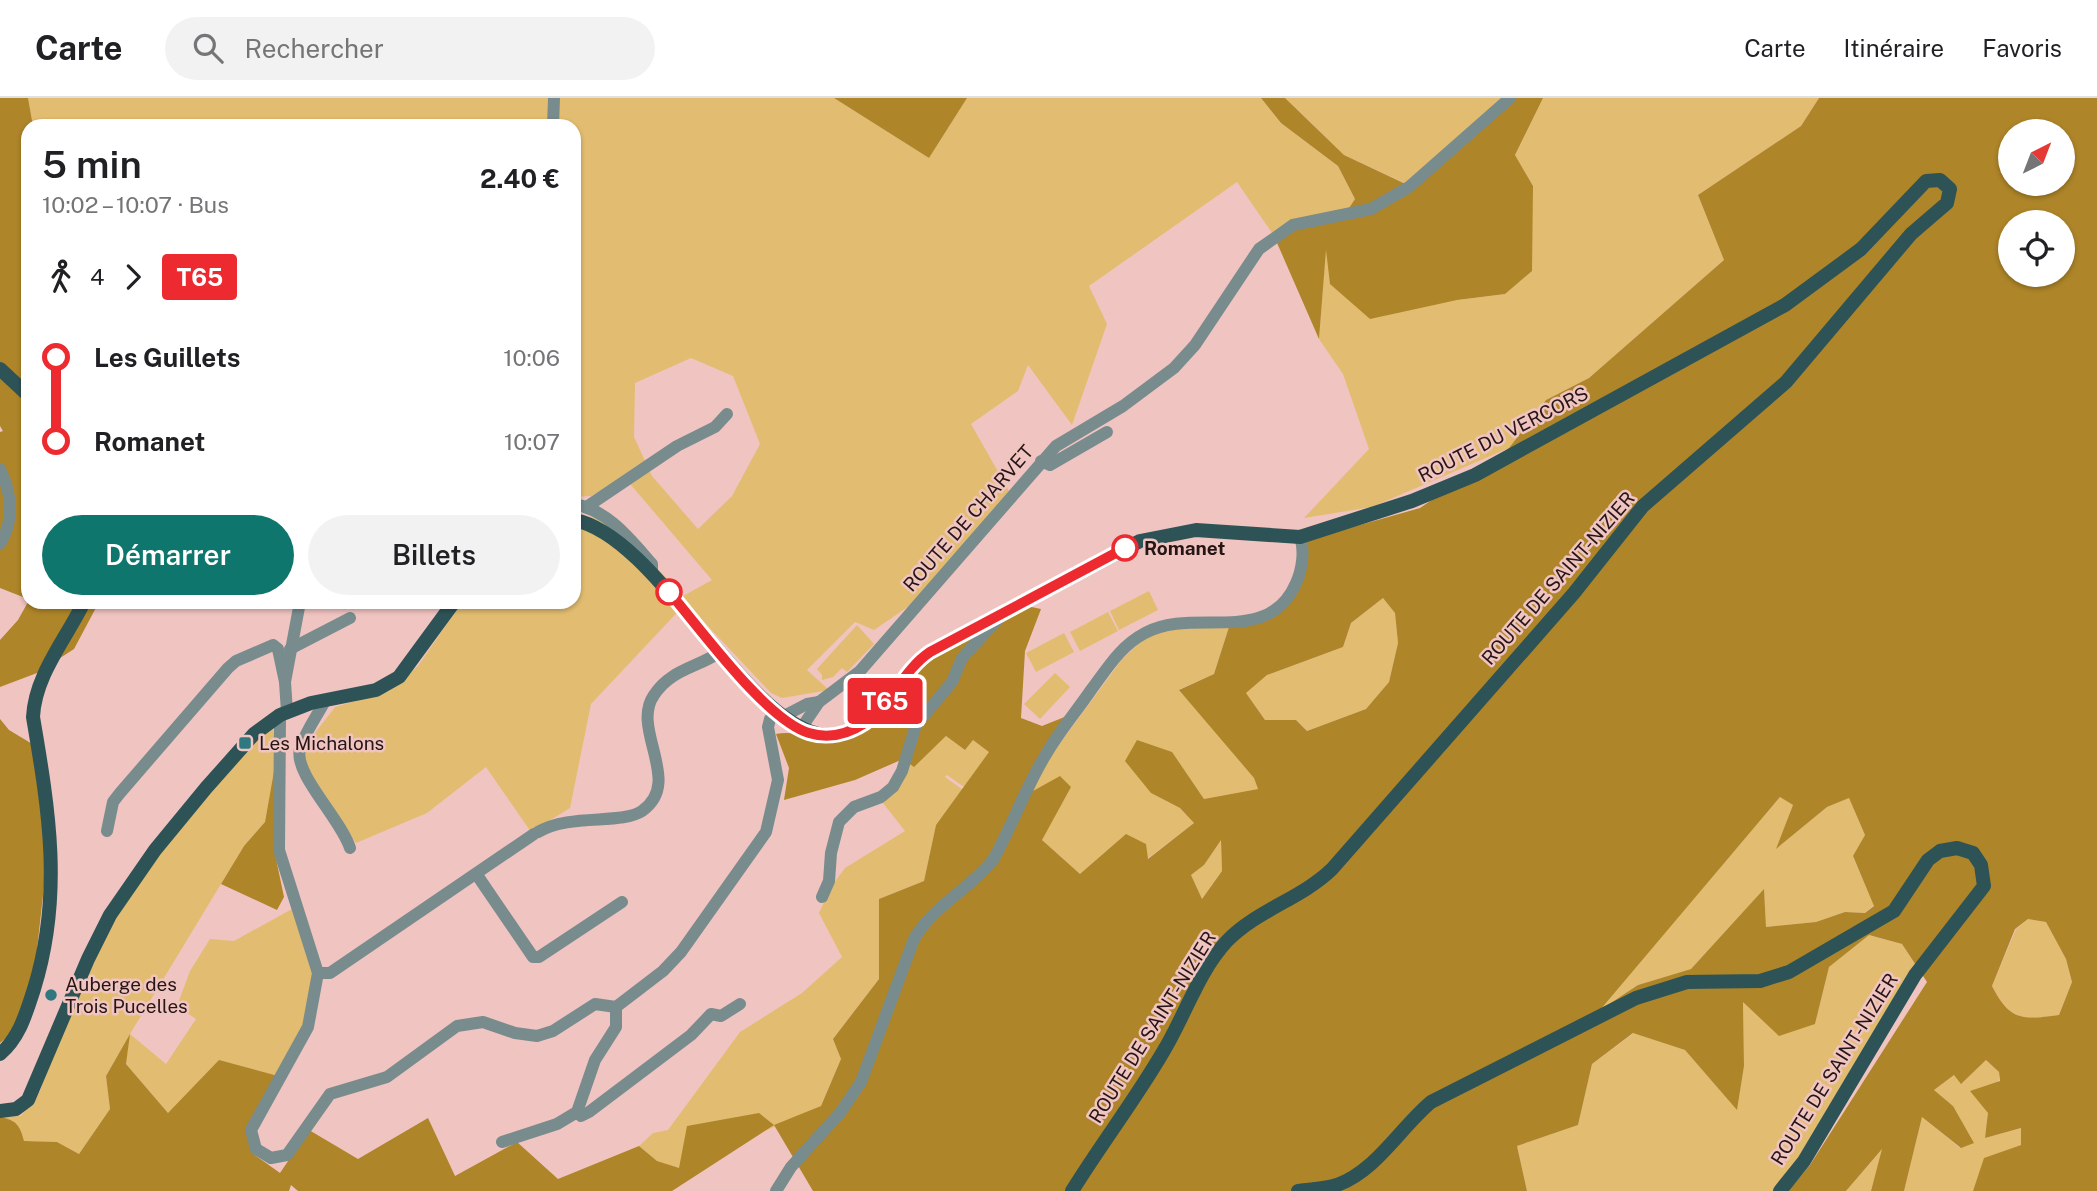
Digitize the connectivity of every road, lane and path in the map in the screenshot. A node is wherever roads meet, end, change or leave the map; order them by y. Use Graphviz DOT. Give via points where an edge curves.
graph roads {
  1 [pos="554,98"];
  2 [pos="1510,98"];
  3 [pos="553,119"];
  4 [pos="1769,315"];
  5 [pos="0,369"];
  6 [pos="21,388"];
  7 [pos="727,414"];
  8 [pos="1107,432"];
  9 [pos="1041,461"];
  10 [pos="0,469"];
  11 [pos="581,505"];
  12 [pos="589,506"];
  13 [pos="581,522"];
  14 [pos="1300,537"];
  15 [pos="0,544"];
  16 [pos="652,573"];
  17 [pos="80,609"];
  18 [pos="299,609"];
  19 [pos="449,609"];
  20 [pos="1006,610"];
  21 [pos="350,618"];
  22 [pos="290,649"];
  23 [pos="720,652"];
  24 [pos="285,682"];
  25 [pos="325,701"];
  26 [pos="819,702"];
  27 [pos="283,713"];
  28 [pos="779,714"];
  29 [pos="800,730"];
  30 [pos="107,831"];
  31 [pos="350,848"];
  32 [pos="477,875"];
  33 [pos="822,897"];
  34 [pos="622,902"];
  35 [pos="318,973"];
  36 [pos="740,1004"];
  37 [pos="616,1007"];
  38 [pos="0,1054"];
  39 [pos="0,1111"];
  40 [pos="577,1112"];
  41 [pos="502,1142"];
  42 [pos="776,1191"];
  43 [pos="1072,1191"];
  44 [pos="1298,1191"];
  45 [pos="1780,1191"];
  1 -- 3 [label="street"];
  2 -- 9 [label="street, ROUTE DE CHARVET" via="1390,199 1371,209 1293,225 1274,236 1259,249 1195,345 1174,368 1123,406 1056,446"];
  4 -- 14 [label="main road, ROUTE DU VERCORS" via="1475,475"];
  4 -- 43 [label="main road, ROUTE DE SAINT-NIZIER" via="1861,249 1926,181 1940,180 1948,187 1947,203 1911,234 1796,371 1636,514 1574,593 1332,869 1305,891 1247,923 1221,948 1161,1055"];
  5 -- 6 [label="main road"];
  7 -- 12 [label="street" via="715,427 677,446"];
  8 -- 9 [label="street" via="1050,466"];
  9 -- 26 [label="street, ROUTE DE CHARVET" via="860,671"];
  10 -- 15 [label="street" via="10,493 9,522"];
  11 -- 12 [label="street"];
  12 -- 16 [label="street" via="635,545 652,564"];
  13 -- 16 [label="main road" via="602,530"];
  14 -- 20 [label="main road, ROUTE DU VERCORS" via="1196,530 1140,541"];
  14 -- 42 [label="street" via="1298,580 1273,613 1243,623 1171,623 1144,634 1116,656 1045,755 993,860 925,921 914,939 861,1082"];
  16 -- 23 [label="main road"];
  17 -- 38 [label="main road" via="34,701 49,808 52,887 33,993 19,1032"];
  18 -- 22 [label="street"];
  19 -- 25 [label="main road" via="399,677 376,690"];
  20 -- 29 [label="main road, ROUTE DU VERCORS" via="922,657 874,716 857,728 831,736"];
  20 -- 33 [label="street" via="962,658 947,689 916,726 893,787 854,807 839,822"];
  21 -- 22 [label="street"];
  22 -- 24 [label="street"];
  23 -- 28 [label="main road"];
  23 -- 32 [label="street" via="671,676 651,699 647,719 659,783 647,807 636,814 551,825"];
  24 -- 27 [label="street"];
  24 -- 30 [label="street" via="278,649 273,645 236,661 113,802"];
  25 -- 27 [label="main road"];
  25 -- 31 [label="street" via="300,749 299,761 345,830"];
  26 -- 28 [label="street, ROUTE DE CHARVET"];
  26 -- 29 [label="street, ROUTE DE CHARVET"];
  27 -- 35 [label="street" via="279,850"];
  27 -- 39 [label="main road" via="239,750 136,876 88,959 31,1096 16,1110"];
  28 -- 29 [label="main road"];
  28 -- 37 [label="street" via="770,719 768,727 778,780 766,832 681,951"];
  32 -- 34 [label="street" via="533,957"];
  32 -- 35 [label="street" via="330,973"];
  35 -- 37 [label="street" via="308,1027 251,1130 256,1149 268,1157 287,1154 330,1094 387,1077 457,1026 482,1022 537,1036 595,1004"];
  36 -- 40 [label="street" via="731,1012 711,1014 691,1035 589,1112 581,1116"];
  37 -- 40 [label="street" via="616,1027 595,1060"];
  40 -- 41 [label="street" via="557,1124"];
  44 -- 45 [label="main road, ROUTE DE SAINT-NIZIER" via="1335,1185 1361,1173 1430,1101 1636,998 1687,982 1760,982 1789,972 1894,911 1928,860 1940,851 1956,848 1973,853 1982,866 1984,886 1915,975 1804,1161"];
}
